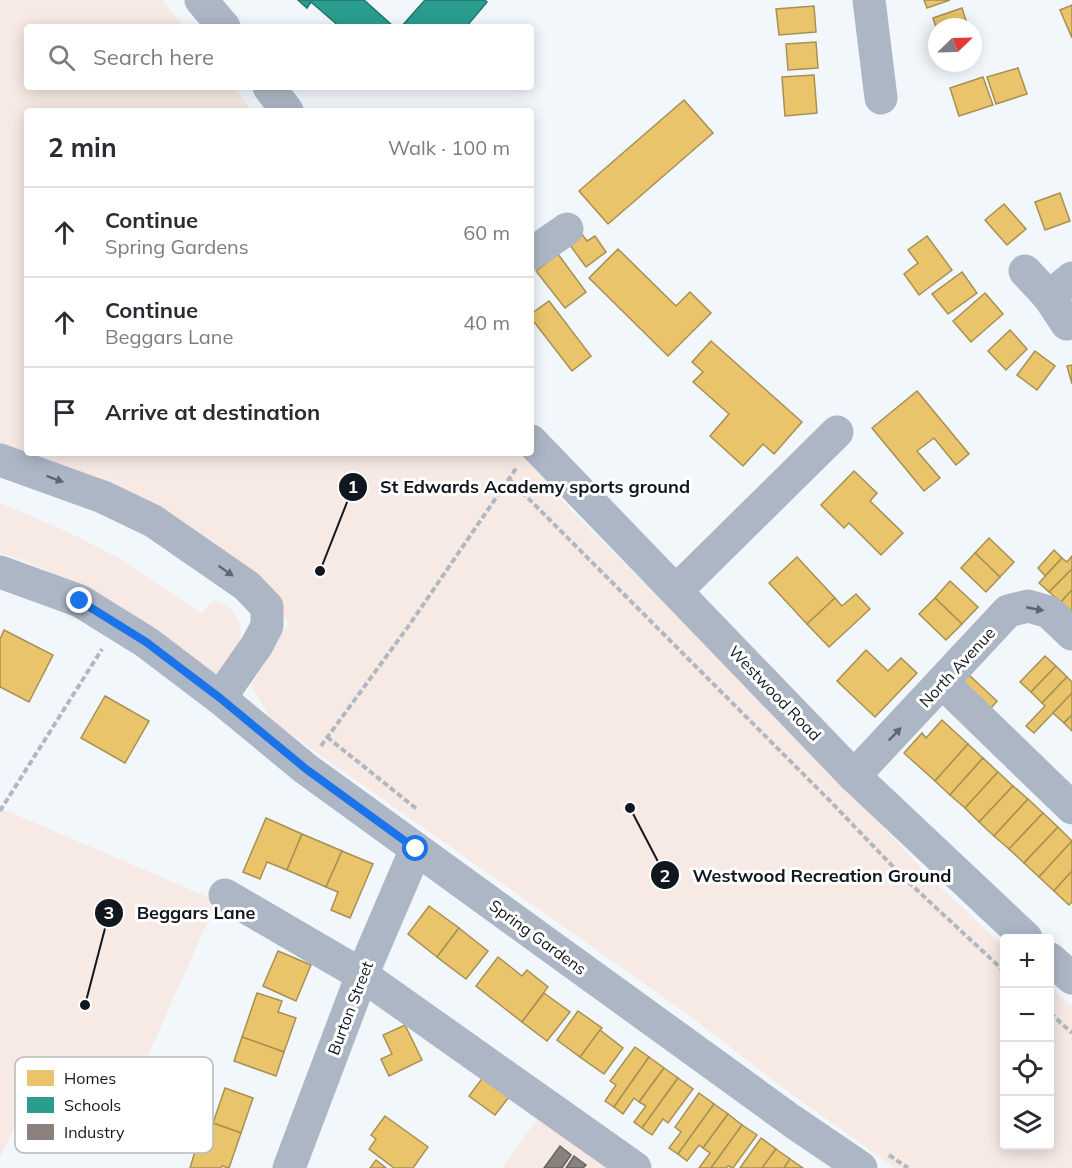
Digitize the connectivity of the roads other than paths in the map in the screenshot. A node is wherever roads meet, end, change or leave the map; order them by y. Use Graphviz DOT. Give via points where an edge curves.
graph roads {
  1 [pos="201,0"];
  2 [pos="869,0"];
  3 [pos="221,24"];
  4 [pos="271,90"];
  5 [pos="881,98"];
  6 [pos="285,108"];
  7 [pos="567,229"];
  8 [pos="534,252"];
  9 [pos="1025,271"];
  10 [pos="1061,287"];
  11 [pos="1067,324"];
  12 [pos="837,432"];
  13 [pos="531,456"];
  14 [pos="0,460"];
  15 [pos="0,572"];
  16 [pos="676,591"];
  17 [pos="1072,634"];
  18 [pos="943,683"];
  19 [pos="220,698"];
  20 [pos="854,776"];
  21 [pos="1072,808"];
  22 [pos="416,849"];
  23 [pos="225,895"];
  24 [pos="1021,934"];
  25 [pos="1054,962"];
  26 [pos="362,975"];
  27 [pos="1072,978"];
  28 [pos="289,1168"];
  29 [pos="635,1168"];
  30 [pos="861,1168"];
  1 -- 3 [label="street"];
  2 -- 5 [label="street"];
  4 -- 6 [label="street"];
  7 -- 8 [label="street"];
  9 -- 10 [label="street"];
  10 -- 11 [label="street"];
  12 -- 16 [label="street"];
  13 -- 16 [label="street, Westwood Road"];
  14 -- 19 [label="street, one-way" via="104,497 153,521 247,586 267,608 267,626"];
  15 -- 19 [label="street, Spring Gardens" via="80,601 146,642"];
  16 -- 20 [label="street, Westwood Road"];
  18 -- 17 [label="street, North Avenue, one-way" via="1008,611 1028,606 1049,612"];
  20 -- 18 [label="street, North Avenue, one-way"];
  18 -- 21 [label="street"];
  19 -- 22 [label="street, Spring Gardens" via="306,769"];
  20 -- 24 [label="street, Westwood Road"];
  22 -- 26 [label="street, Burton Street"];
  22 -- 30 [label="street, Spring Gardens"];
  23 -- 26 [label="street"];
  25 -- 27 [label="street"];
  26 -- 28 [label="street, Burton Street"];
  26 -- 29 [label="street"];
}
